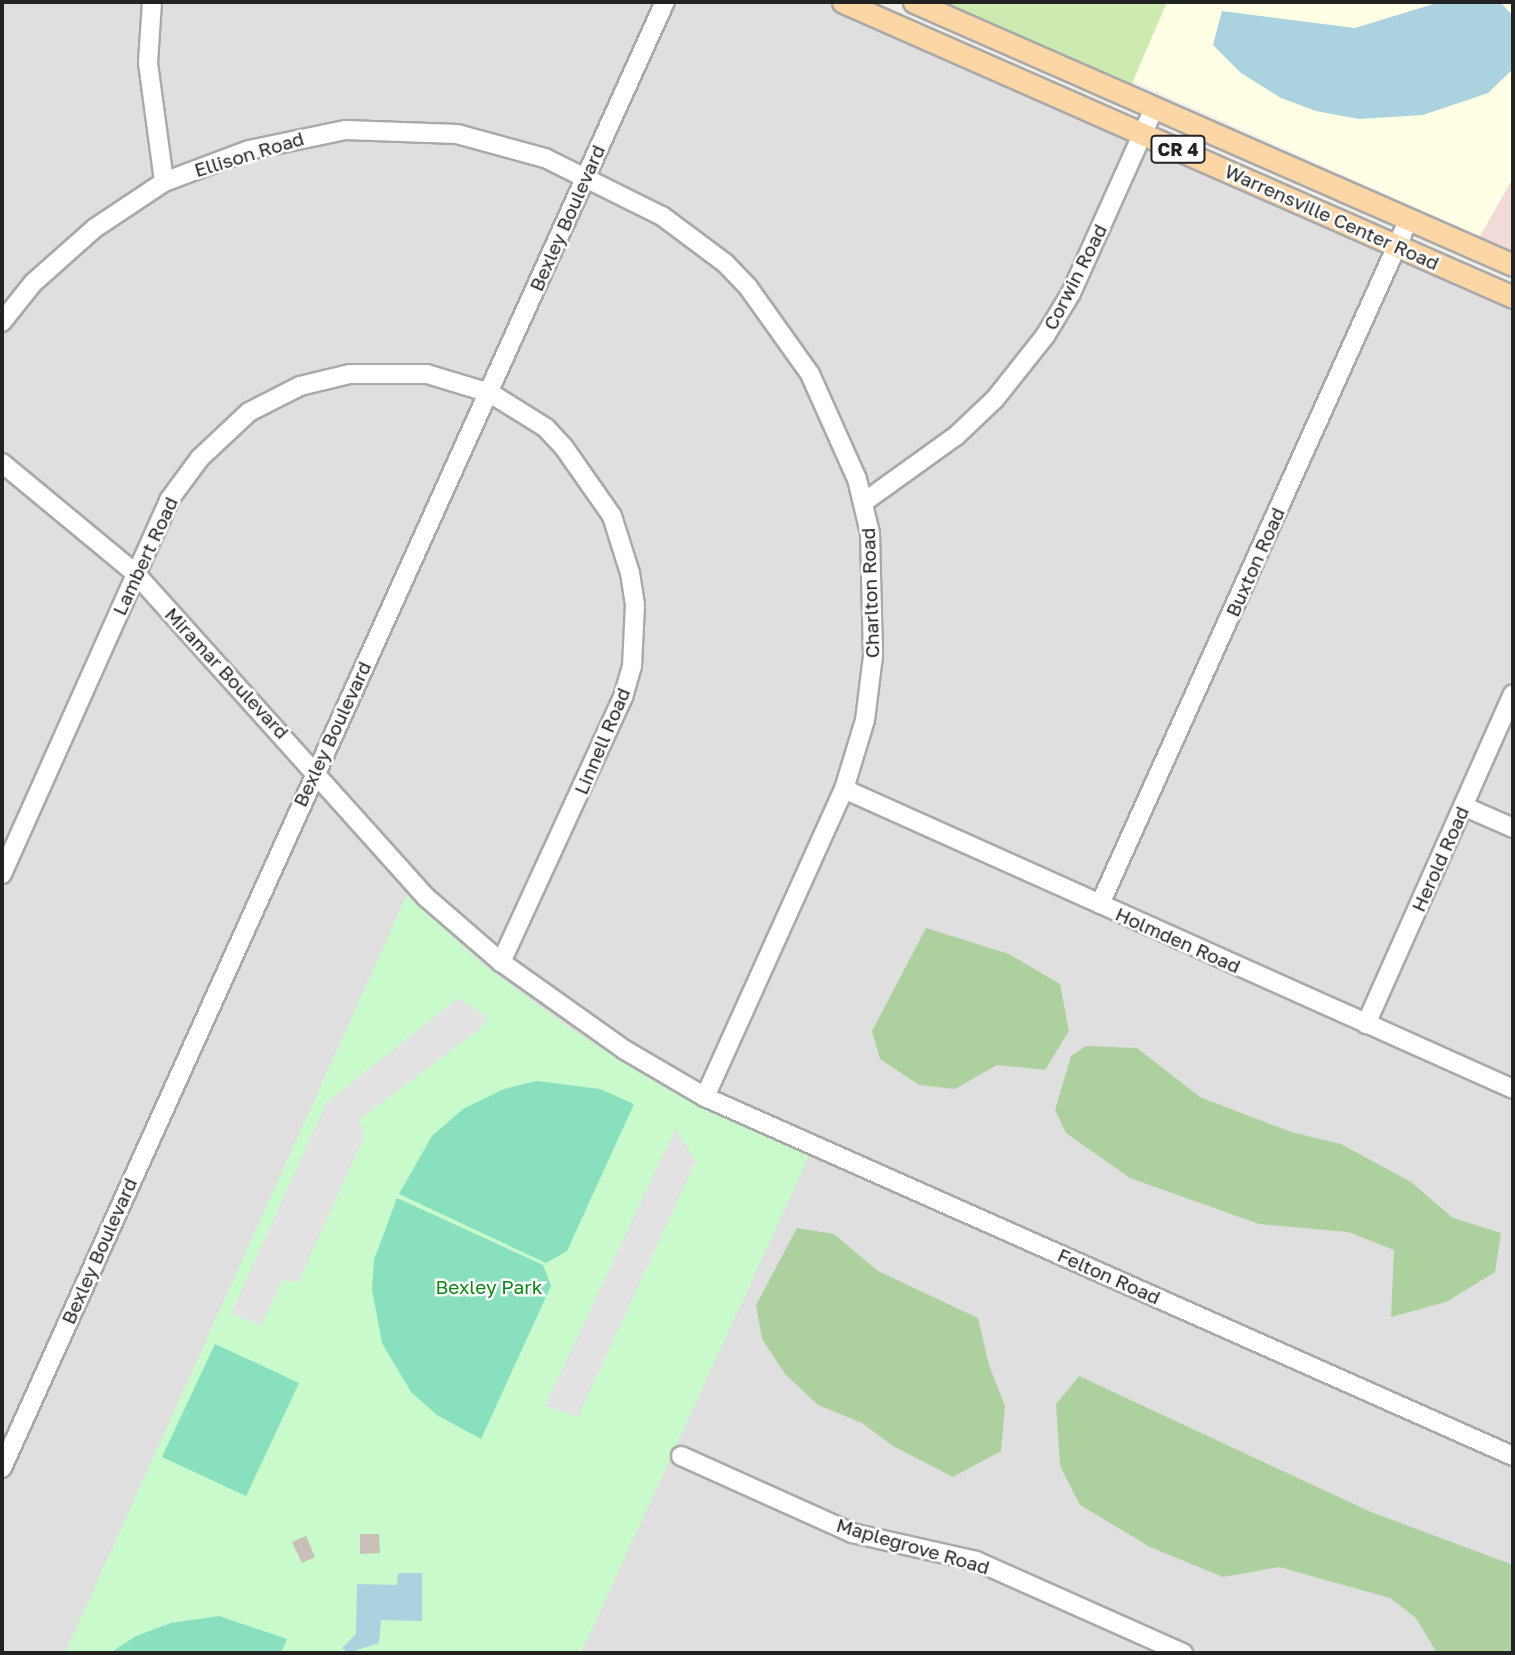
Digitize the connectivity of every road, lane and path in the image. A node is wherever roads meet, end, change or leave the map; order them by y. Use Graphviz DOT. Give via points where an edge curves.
graph roads {
  1 [pos="152,2"];
  2 [pos="665,2"];
  3 [pos="843,2"];
  4 [pos="914,2"];
  5 [pos="1154,108"];
  6 [pos="1143,134"];
  7 [pos="586,175"];
  8 [pos="164,182"];
  9 [pos="1409,219"];
  10 [pos="1398,246"];
  11 [pos="1513,265"];
  12 [pos="1513,297"];
  13 [pos="2,322"];
  14 [pos="490,393"];
  15 [pos="2,463"];
  16 [pos="863,502"];
  17 [pos="136,574"];
  18 [pos="1513,694"];
  19 [pos="316,769"];
  20 [pos="844,789"];
  21 [pos="1464,806"];
  22 [pos="1513,828"];
  23 [pos="2,874"];
  24 [pos="1100,904"];
  25 [pos="501,962"];
  26 [pos="1366,1024"];
  27 [pos="1513,1089"];
  28 [pos="705,1097"];
  29 [pos="681,1456"];
  30 [pos="1513,1456"];
  31 [pos="2,1468"];
  32 [pos="1183,1653"];
  1 -- 8 [label="street" via="148,63"];
  2 -- 7 [label="street, Bexley Boulevard"];
  3 -- 6 [label="main road, Warrensville Center Road / CR 4"];
  4 -- 5 [label="main road, Warrensville Center Road / CR 4"];
  5 -- 6 [label="street, Corwin Road"];
  5 -- 9 [label="main road, Warrensville Center Road / CR 4"];
  6 -- 10 [label="main road, Warrensville Center Road / CR 4"];
  6 -- 16 [label="street, Corwin Road" via="1071,293 1020,370 956,436"];
  7 -- 8 [label="street, Ellison Road" via="516,148 457,134 346,130 260,147"];
  7 -- 14 [label="street, Bexley Boulevard"];
  7 -- 16 [label="street, Charlton Road" via="690,235 725,263 764,305 824,400 848,450"];
  8 -- 13 [label="street, Ellison Road" via="95,228 33,283"];
  9 -- 10 [label="street, Buxton Road"];
  9 -- 11 [label="main road, Warrensville Center Road / CR 4"];
  10 -- 12 [label="main road, Warrensville Center Road / CR 4"];
  10 -- 24 [label="street, Buxton Road"];
  14 -- 17 [label="street, Lambert Road" via="427,374 374,372 315,381 261,404 226,430 186,474 169,500"];
  14 -- 19 [label="street, Bexley Boulevard"];
  14 -- 25 [label="street, Linnell Road" via="546,428 584,470 612,516 635,605 632,666 623,697"];
  15 -- 17 [label="street, Miramar Boulevard"];
  16 -- 20 [label="street, Charlton Road" via="870,533 873,656 865,720"];
  17 -- 19 [label="street, Miramar Boulevard"];
  17 -- 23 [label="street, Lambert Road"];
  18 -- 21 [label="street, Herold Road"];
  19 -- 25 [label="street, Miramar Boulevard" via="427,898"];
  19 -- 31 [label="street, Bexley Boulevard"];
  20 -- 24 [label="street, Holmden Road"];
  20 -- 28 [label="street, Charlton Road"];
  21 -- 22 [label="street"];
  21 -- 26 [label="street, Herold Road"];
  24 -- 26 [label="street, Holmden Road"];
  25 -- 28 [label="street, Miramar Boulevard" via="566,1011"];
  26 -- 27 [label="street, Holmden Road"];
  28 -- 30 [label="street, Felton Road"];
  29 -- 32 [label="street, Maplegrove Road" via="852,1533 976,1561"];
}
